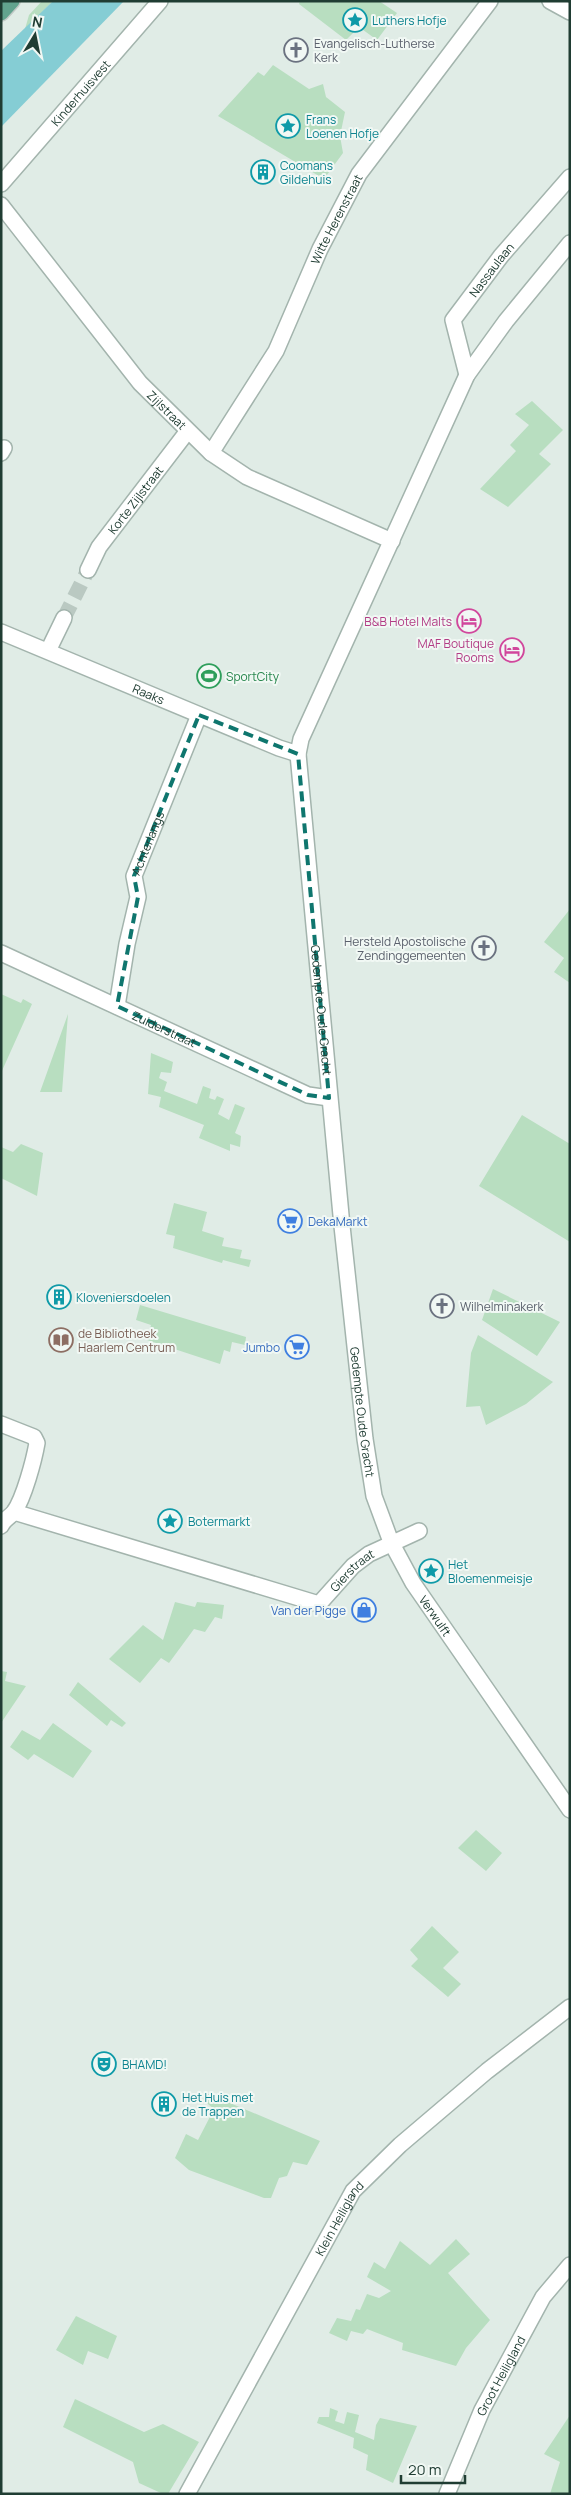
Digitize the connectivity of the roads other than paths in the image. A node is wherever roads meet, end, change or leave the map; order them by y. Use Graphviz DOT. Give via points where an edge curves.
graph roads {
  1 [pos="12,1"];
  2 [pos="160,1"];
  3 [pos="490,1"];
  4 [pos="550,1"];
  5 [pos="570,12"];
  6 [pos="1,13"];
  7 [pos="570,177"];
  8 [pos="1,184"];
  9 [pos="1,205"];
  10 [pos="570,243"];
  11 [pos="467,375"];
  12 [pos="187,432"];
  13 [pos="211,454"];
  14 [pos="392,541"];
  15 [pos="88,570"];
  16 [pos="64,618"];
  17 [pos="1,632"];
  18 [pos="48,652"];
  19 [pos="199,715"];
  20 [pos="298,754"];
  21 [pos="1,953"];
  22 [pos="117,1006"];
  23 [pos="328,1098"];
  24 [pos="1,1424"];
  25 [pos="374,1496"];
  26 [pos="14,1512"];
  27 [pos="1,1526"];
  28 [pos="419,1531"];
  29 [pos="391,1542"];
  30 [pos="570,1810"];
  31 [pos="570,2007"];
  32 [pos="570,2266"];
  33 [pos="187,2494"];
  34 [pos="447,2494"];
  1 -- 6 [label="main road"];
  2 -- 8 [label="street, Kinderhuisvest"];
  3 -- 13 [label="street, Witte Herenstraat" via="360,174 320,249 276,351"];
  4 -- 5 [label="street"];
  7 -- 11 [label="street, Nassaulaan" via="501,256 452,320"];
  9 -- 12 [label="street, Zijlstraat" via="140,383"];
  10 -- 11 [label="street"];
  11 -- 14 [label="street"];
  12 -- 13 [label="street, Zijlstraat"];
  12 -- 15 [label="street, Korte Zijlstraat" via="99,547"];
  13 -- 14 [label="street, Zijlstraat" via="248,477"];
  14 -- 20 [label="street, Gedempte Oude Gracht" via="301,739"];
  16 -- 18 [label="street"];
  17 -- 18 [label="street, Raaks"];
  18 -- 19 [label="street, Raaks"];
  19 -- 20 [label="street, Raaks"];
  19 -- 22 [label="street, Achterlangs" via="134,876 138,897"];
  20 -- 23 [label="street, Gedempte Oude Gracht"];
  21 -- 22 [label="street, Zuiderstraat"];
  22 -- 23 [label="street, Zuiderstraat" via="308,1095"];
  23 -- 25 [label="street, Gedempte Oude Gracht"];
  24 -- 26 [label="street" via="34,1437 36,1449"];
  25 -- 29 [label="street, Verwulft"];
  26 -- 27 [label="street"];
  26 -- 29 [label="street, Gierstraat" via="318,1604 353,1566"];
  28 -- 29 [label="street, Gierstraat"];
  29 -- 30 [label="street, Verwulft" via="413,1583"];
  31 -- 33 [label="street, Klein Heiligland" via="487,2071 400,2145 353,2191"];
  32 -- 34 [label="street, Groot Heiligland" via="543,2297 482,2410"];
}
